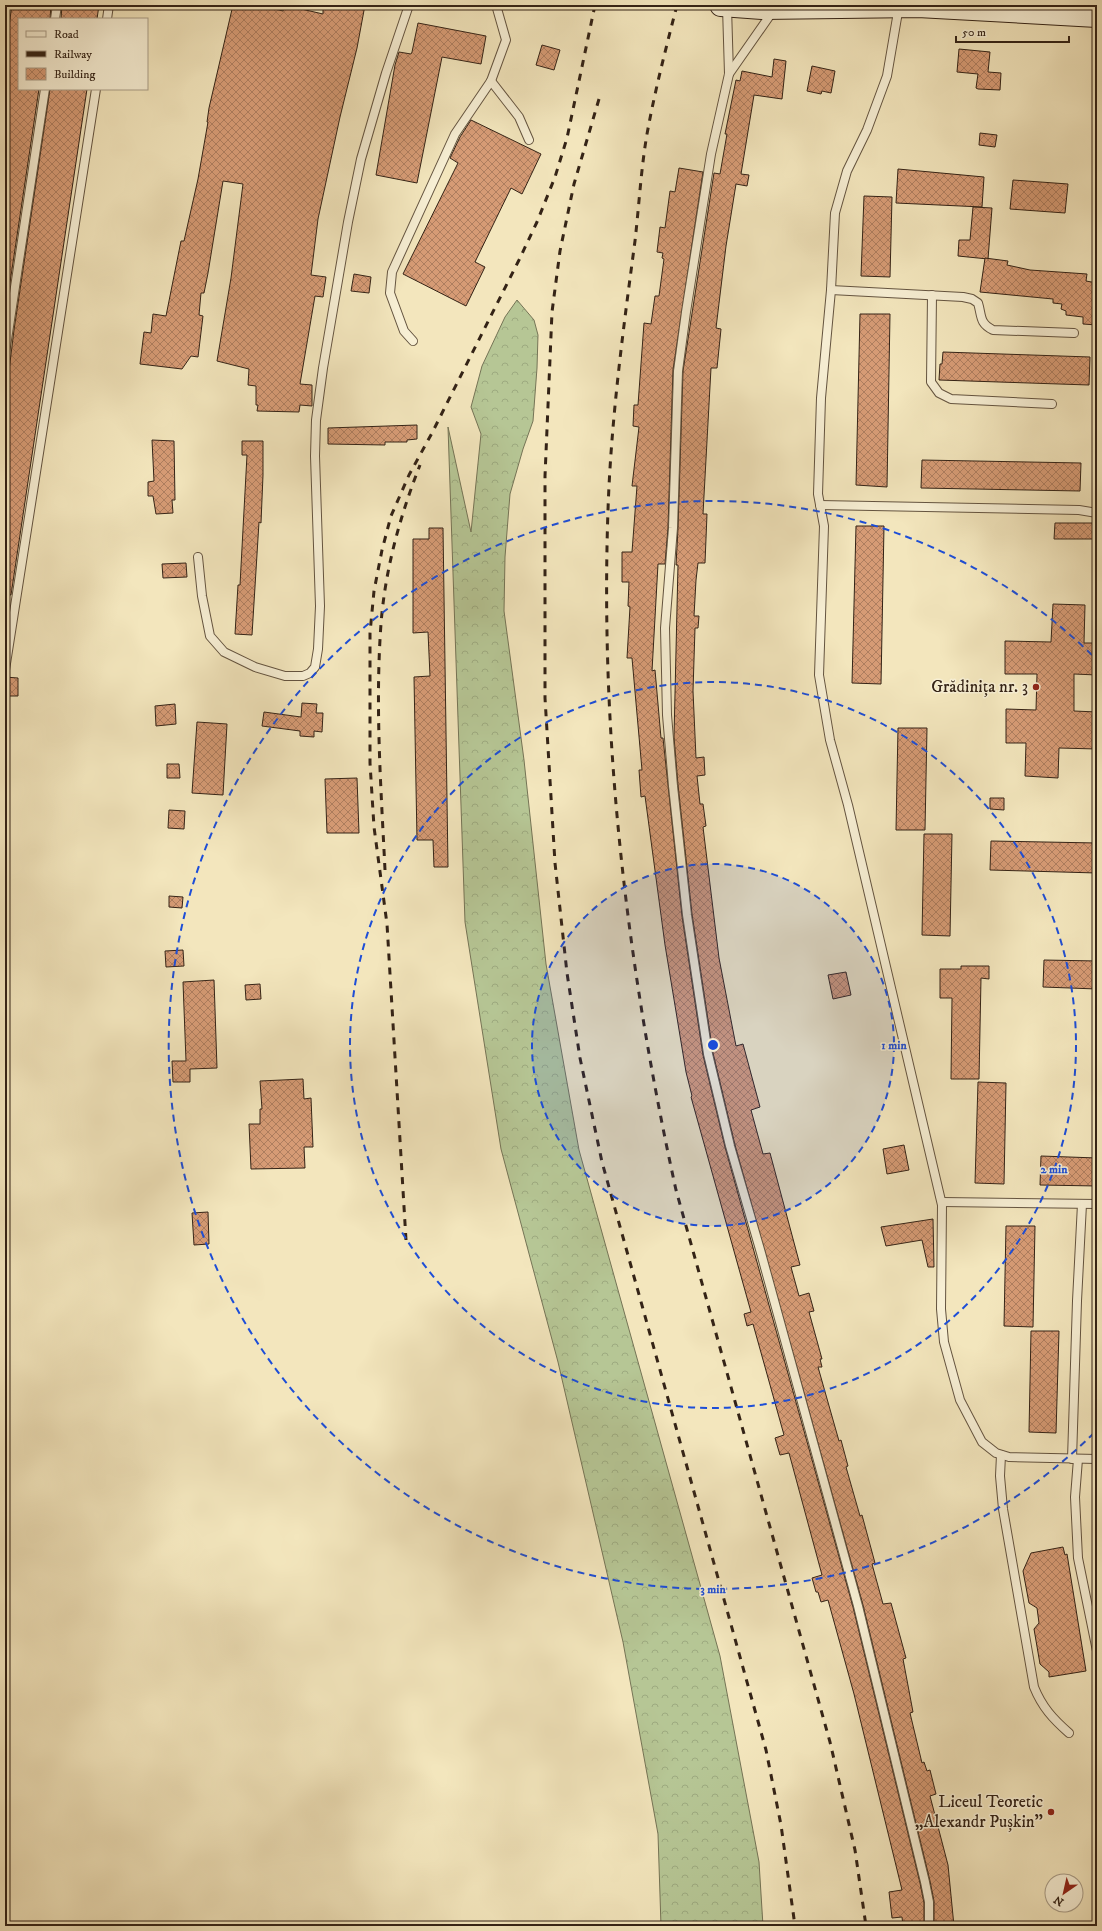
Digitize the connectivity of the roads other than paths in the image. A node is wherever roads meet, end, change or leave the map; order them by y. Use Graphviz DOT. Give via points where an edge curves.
graph roads {
  1 [pos="57,5"];
  2 [pos="109,5"];
  3 [pos="409,5"];
  4 [pos="496,5"];
  5 [pos="724,6"];
  6 [pos="899,6"];
  7 [pos="775,7"];
  8 [pos="1097,16"];
  9 [pos="55,18"];
  10 [pos="107,18"];
  11 [pos="729,74"];
  12 [pos="491,81"];
  13 [pos="44,90"];
  14 [pos="96,90"];
  15 [pos="529,140"];
  16 [pos="831,290"];
  17 [pos="932,295"];
  18 [pos="1074,333"];
  19 [pos="413,342"];
  20 [pos="5,353"];
  21 [pos="1052,404"];
  22 [pos="820,505"];
  23 [pos="1097,513"];
  24 [pos="198,558"];
  25 [pos="5,670"];
  26 [pos="942,1202"];
  27 [pos="1082,1204"];
  28 [pos="1097,1204"];
  29 [pos="1001,1455"];
  30 [pos="1075,1459"];
  31 [pos="1097,1459"];
  32 [pos="1097,1651"];
  33 [pos="1069,1733"];
  34 [pos="929,1926"];
  1 -- 9 [label="lane"];
  2 -- 10 [label="lane"];
  3 -- 24 [label="lane" via="361,159 348,222 316,420 320,606 318,649 315,667 310,673 303,676 285,676 255,667 224,652 210,636"];
  4 -- 12 [label="lane" via="506,40"];
  5 -- 7 [label="main road"];
  5 -- 11 [label="lane"];
  6 -- 7 [label="main road"];
  6 -- 8 [label="main road" via="983,8"];
  6 -- 16 [label="lane" via="887,76 840,191 835,213"];
  7 -- 11 [label="lane"];
  11 -- 34 [label="lane" via="711,154 678,371 673,528 665,628 667,715 687,915 708,1054 730,1146 858,1606 925,1882 929,1902"];
  12 -- 15 [label="lane" via="519,117"];
  12 -- 19 [label="lane" via="455,134 392,272 390,293 404,330"];
  13 -- 20 [label="lane"];
  14 -- 25 [label="lane"];
  16 -- 17 [label="lane"];
  16 -- 22 [label="lane" via="821,398 818,494"];
  17 -- 18 [label="lane" via="972,299 978,303 980,317 985,326 993,330"];
  17 -- 21 [label="lane" via="931,382 939,393 950,399"];
  22 -- 23 [label="lane" via="1079,510"];
  22 -- 26 [label="lane" via="824,526 819,675 824,710"];
  26 -- 27 [label="lane"];
  26 -- 29 [label="lane" via="941,1309 944,1342 960,1400 982,1442"];
  27 -- 28 [label="lane"];
  27 -- 30 [label="lane" via="1077,1301"];
  29 -- 30 [label="lane"];
  29 -- 33 [label="lane" via="1003,1509 1034,1687 1050,1716"];
  30 -- 31 [label="lane"];
  30 -- 32 [label="lane" via="1078,1558"];
}
